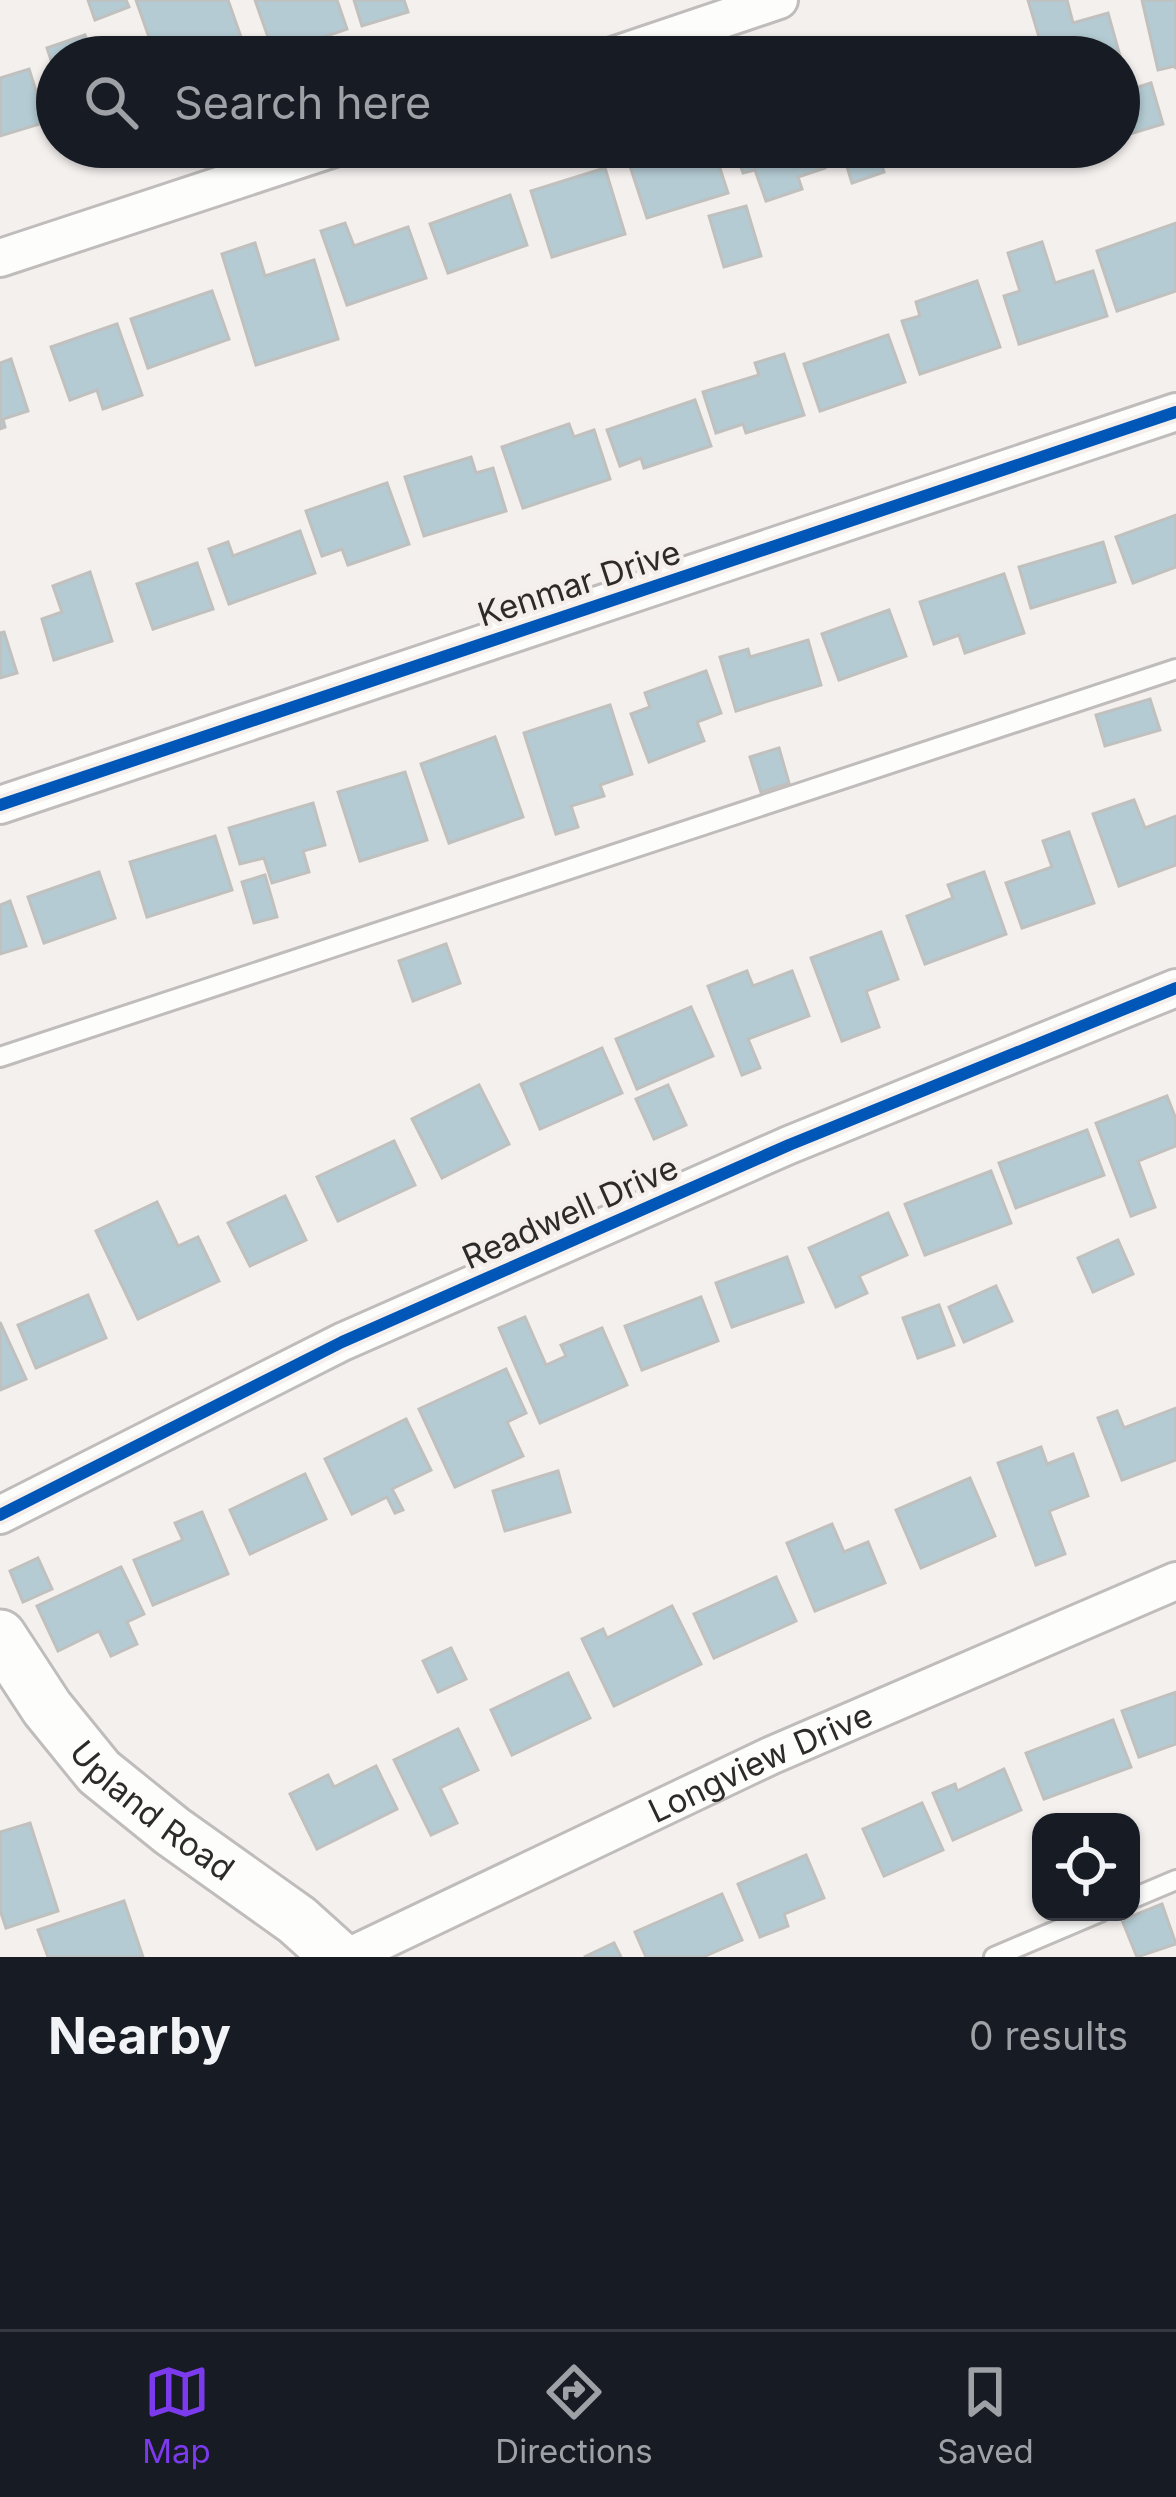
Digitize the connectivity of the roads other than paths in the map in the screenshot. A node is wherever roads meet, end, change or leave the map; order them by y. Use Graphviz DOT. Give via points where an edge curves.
graph roads {
  1 [pos="779,0"];
  2 [pos="672,36"];
  3 [pos="273,168"];
  4 [pos="0,258"];
  5 [pos="1176,412"];
  6 [pos="1176,669"];
  7 [pos="0,805"];
  8 [pos="1176,988"];
  9 [pos="0,1057"];
  10 [pos="0,1515"];
  11 [pos="1176,1581"];
  12 [pos="0,1636"];
  13 [pos="1176,1880"];
  14 [pos="1140,1895"];
  15 [pos="1079,1921"];
  16 [pos="338,1957"];
  17 [pos="348,1957"];
  18 [pos="994,1957"];
  1 -- 2 [label="street"];
  3 -- 4 [label="street"];
  5 -- 7 [label="street, Kenmar Drive"];
  6 -- 9 [label="lane"];
  8 -- 10 [label="street, Readwell Drive" via="789,1145 364,1332"];
  11 -- 17 [label="street, Longview Drive" via="770,1756"];
  12 -- 16 [label="street, Upland Road" via="99,1772"];
  13 -- 14 [label="lane"];
  15 -- 18 [label="lane"];
}
